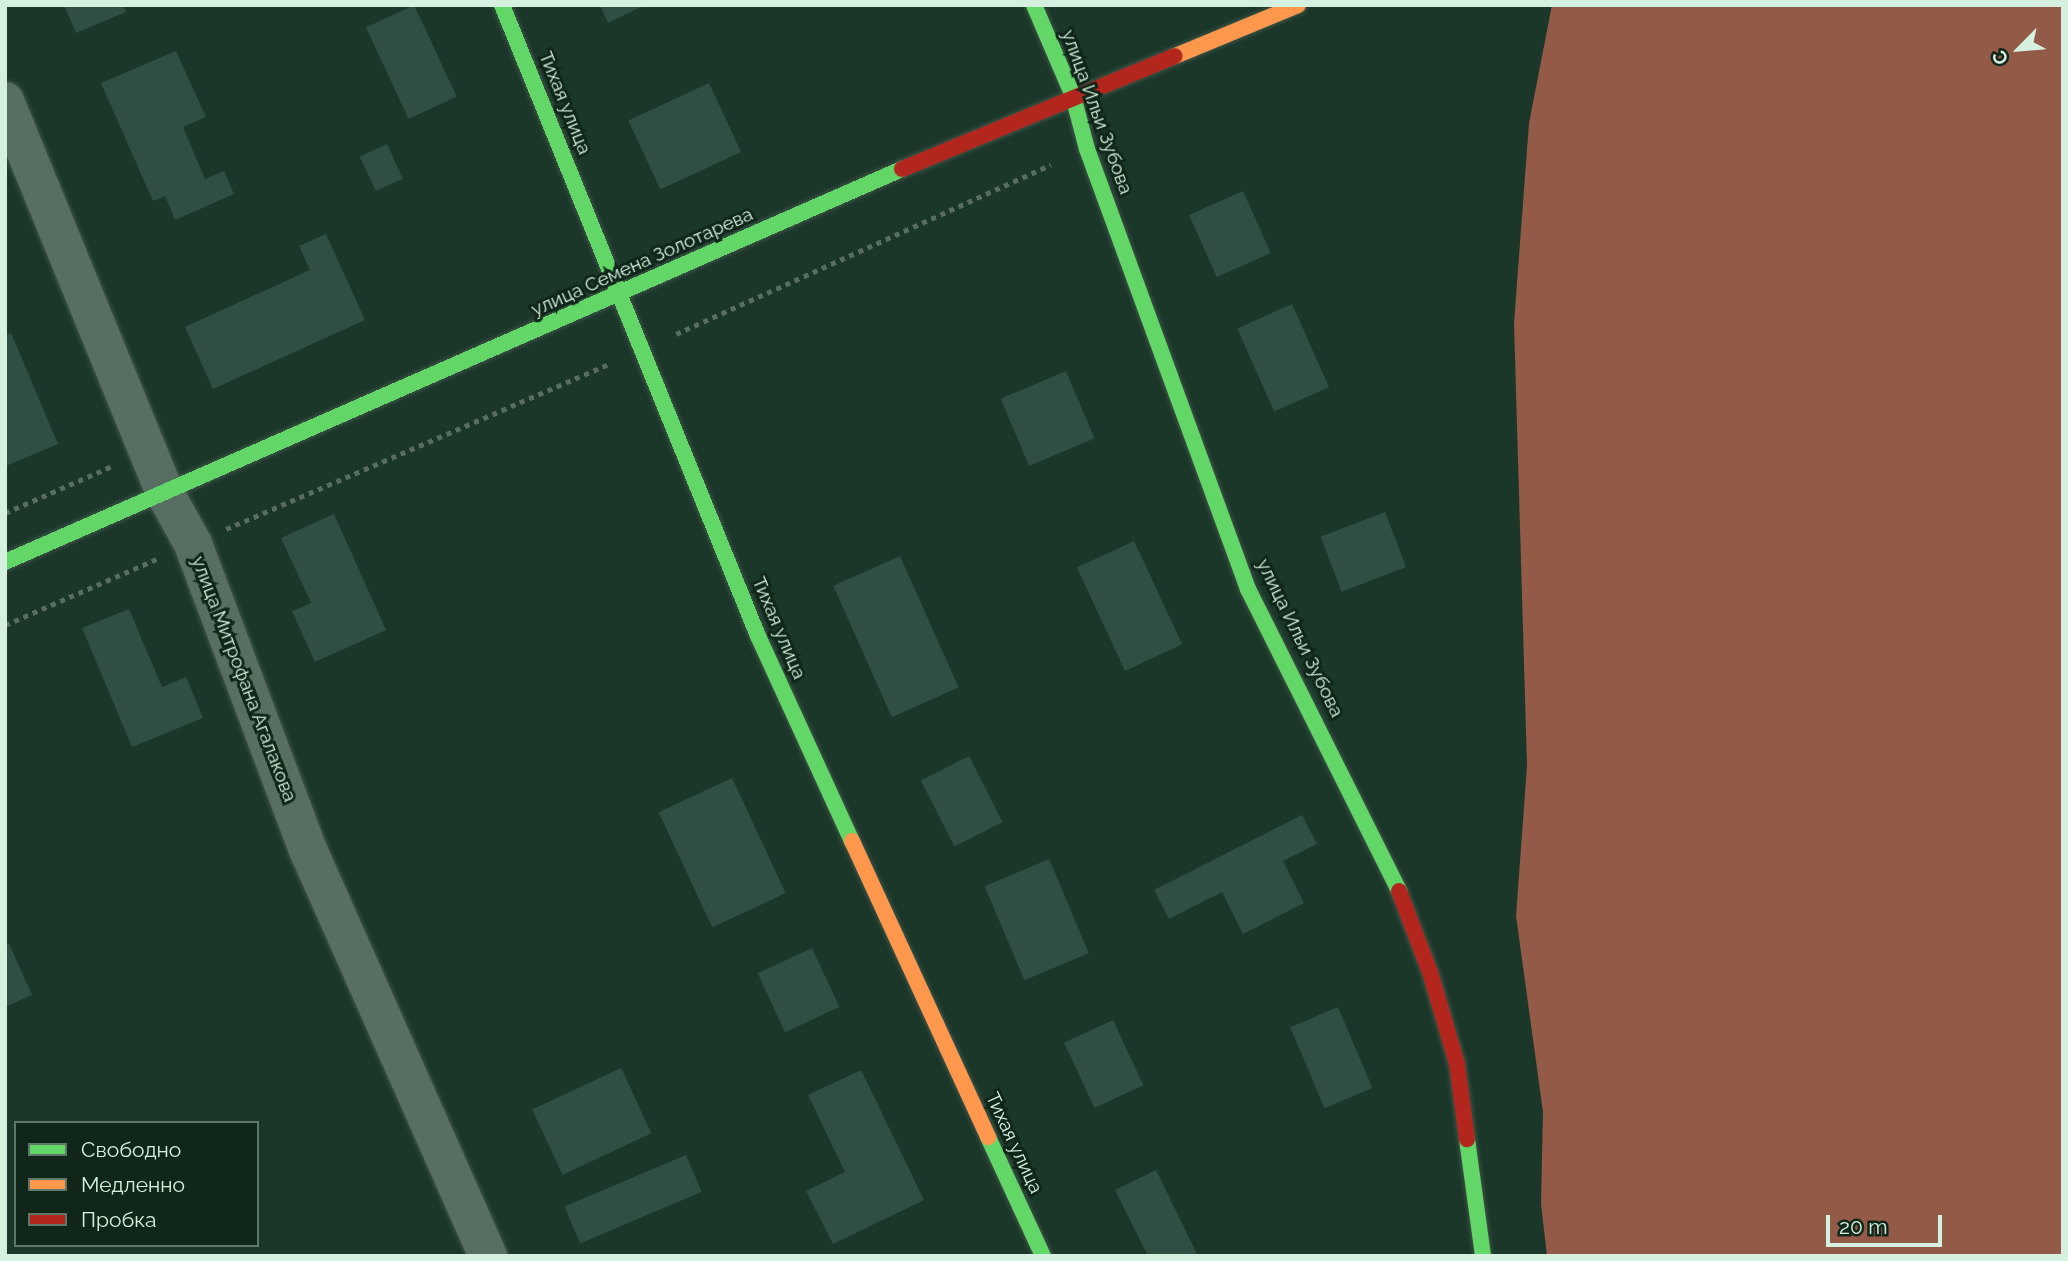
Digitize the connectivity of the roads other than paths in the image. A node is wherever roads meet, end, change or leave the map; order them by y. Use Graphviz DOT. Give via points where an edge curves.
graph roads {
  1 [pos="502,5"];
  2 [pos="1034,5"];
  3 [pos="1298,5"];
  4 [pos="1073,96"];
  5 [pos="5,101"];
  6 [pos="622,295"];
  7 [pos="166,495"];
  8 [pos="5,562"];
  9 [pos="488,1256"];
  10 [pos="1043,1256"];
  11 [pos="1483,1256"];
  1 -- 6 [label="street, Тихая улица"];
  2 -- 4 [label="street, улица Ильи Зубова"];
  3 -- 4 [label="street, улица Семена Золотарева"];
  4 -- 6 [label="street, улица Семена Золотарева"];
  4 -- 11 [label="street, улица Ильи Зубова" via="1087,149 1248,589 1389,866 1430,972 1457,1064"];
  5 -- 7 [label="street, улица Митрофана Агалакова"];
  6 -- 7 [label="street, улица Семена Золотарева"];
  6 -- 10 [label="street, Тихая улица" via="758,636"];
  7 -- 8 [label="street, улица Семена Золотарева"];
  7 -- 9 [label="street, улица Митрофана Агалакова" via="192,544 309,852"];
}
